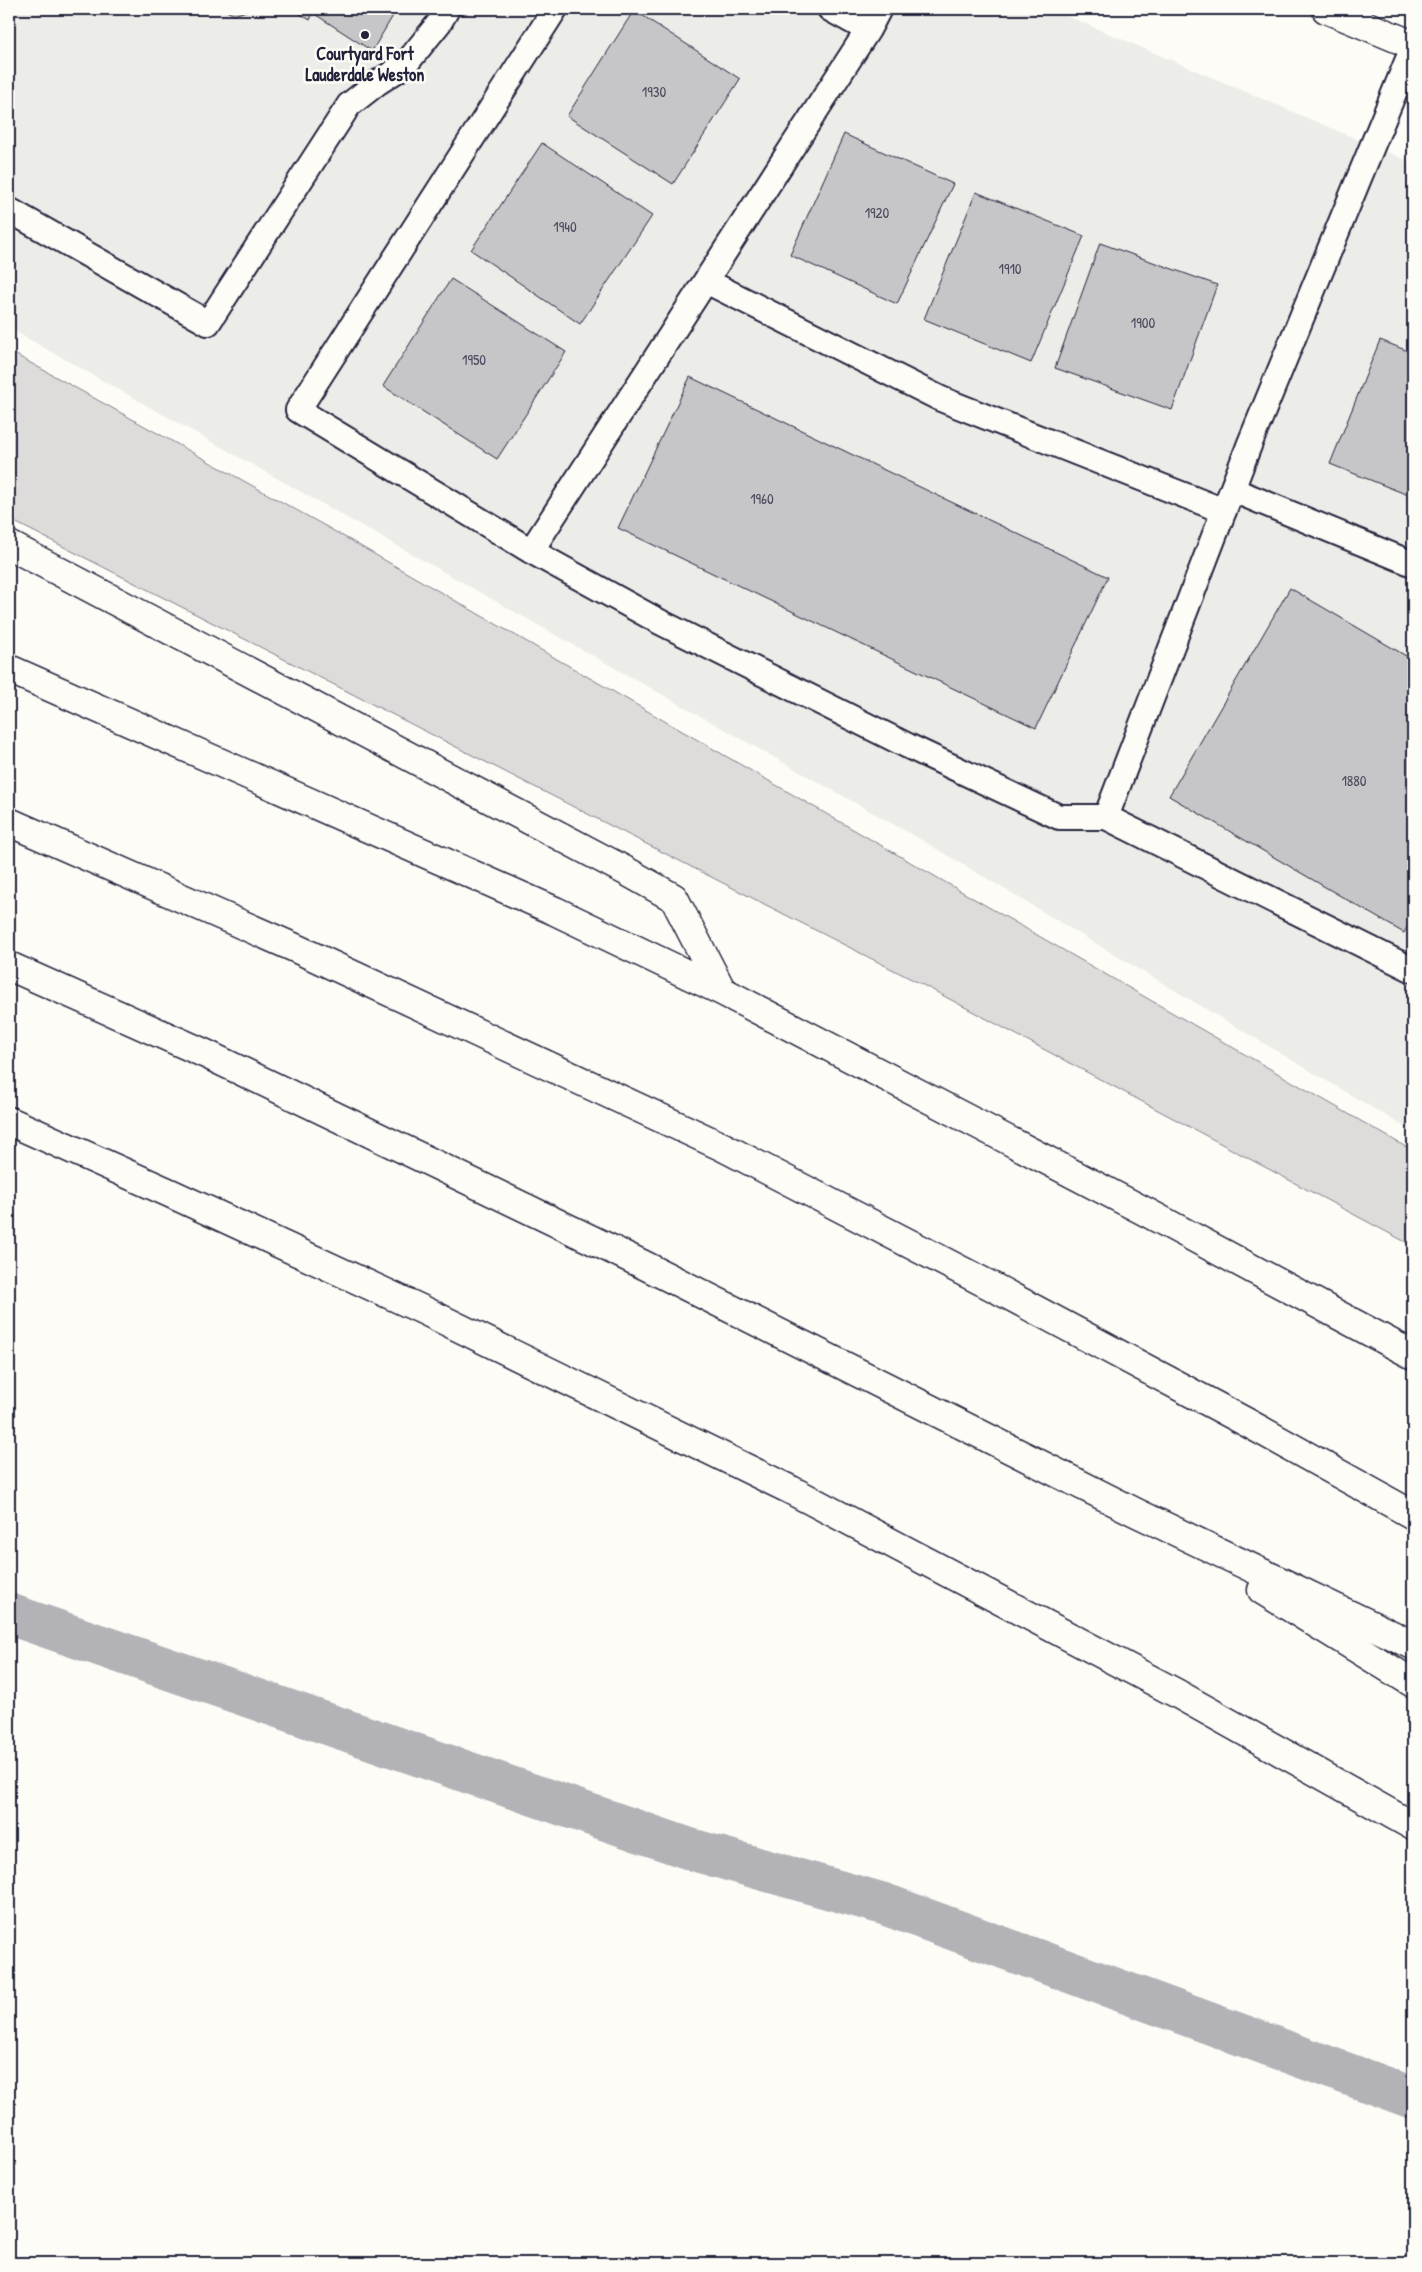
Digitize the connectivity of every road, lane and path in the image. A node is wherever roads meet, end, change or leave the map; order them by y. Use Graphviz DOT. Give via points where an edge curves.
graph roads {
  1 [pos="447,9"];
  2 [pos="555,9"];
  3 [pos="830,9"];
  4 [pos="879,9"];
  5 [pos="1326,9"];
  6 [pos="868,30"];
  7 [pos="1413,46"];
  8 [pos="9,210"];
  9 [pos="706,280"];
  10 [pos="1228,500"];
  11 [pos="9,545"];
  12 [pos="531,551"];
  13 [pos="1413,564"];
  14 [pos="9,669"];
  15 [pos="1106,817"];
  16 [pos="9,822"];
  17 [pos="9,966"];
  18 [pos="1413,970"];
  19 [pos="722,992"];
  20 [pos="9,1121"];
  21 [pos="1413,1355"];
  22 [pos="1137,1514"];
  23 [pos="1413,1515"];
  24 [pos="1413,1645"];
  25 [pos="1413,1683"];
  26 [pos="1413,1826"];
  1 -- 8 [label="lane" via="405,65 349,105 208,323"];
  2 -- 12 [label="lane" via="298,410"];
  3 -- 6 [label="lane"];
  4 -- 6 [label="lane"];
  5 -- 7 [label="main road"];
  6 -- 9 [label="lane"];
  7 -- 10 [label="lane"];
  9 -- 10 [label="lane" via="941,399"];
  9 -- 12 [label="lane"];
  10 -- 13 [label="lane"];
  10 -- 15 [label="lane"];
  11 -- 19 [label="main road" via="674,898"];
  12 -- 15 [label="lane" via="669,627 1059,817"];
  14 -- 19 [label="main road" via="546,906"];
  15 -- 18 [label="lane"];
  16 -- 23 [label="main road" via="293,947 723,1147 1012,1297"];
  17 -- 22 [label="main road" via="206,1054 633,1259"];
  19 -- 21 [label="main road"];
  20 -- 26 [label="main road" via="423,1310 791,1490 1176,1693"];
  22 -- 24 [label="main road"];
  22 -- 25 [label="main road"];
}
